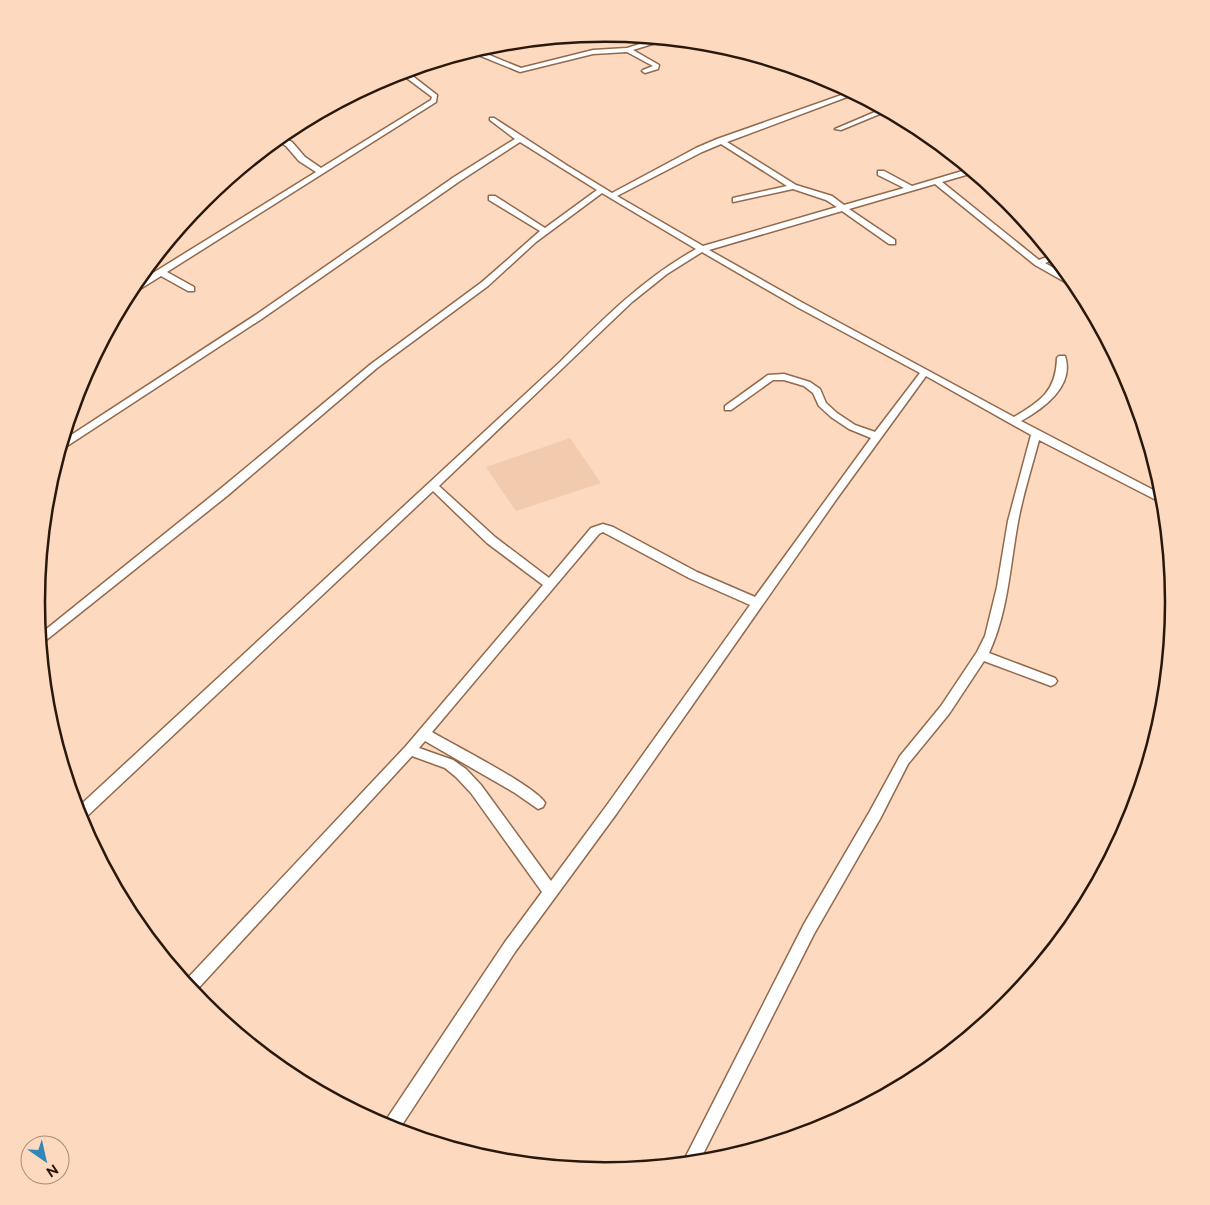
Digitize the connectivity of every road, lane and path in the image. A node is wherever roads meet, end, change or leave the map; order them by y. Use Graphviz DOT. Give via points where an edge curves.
graph roads {
  1 [pos="646,44"];
  2 [pos="628,50"];
  3 [pos="485,56"];
  4 [pos="645,71"];
  5 [pos="410,78"];
  6 [pos="844,96"];
  7 [pos="876,113"];
  8 [pos="492,119"];
  9 [pos="839,129"];
  10 [pos="520,139"];
  11 [pos="720,141"];
  12 [pos="285,143"];
  13 [pos="322,172"];
  14 [pos="881,173"];
  15 [pos="964,173"];
  16 [pos="936,181"];
  17 [pos="793,187"];
  18 [pos="602,190"];
  19 [pos="912,190"];
  20 [pos="613,195"];
  21 [pos="492,198"];
  22 [pos="736,200"];
  23 [pos="844,208"];
  24 [pos="545,231"];
  25 [pos="892,242"];
  26 [pos="702,249"];
  27 [pos="1047,260"];
  28 [pos="1038,263"];
  29 [pos="162,273"];
  30 [pos="1059,275"];
  31 [pos="145,283"];
  32 [pos="191,289"];
  33 [pos="1062,358"];
  34 [pos="924,373"];
  35 [pos="728,408"];
  36 [pos="1014,421"];
  37 [pos="1036,434"];
  38 [pos="878,437"];
  39 [pos="69,442"];
  40 [pos="432,485"];
  41 [pos="1154,495"];
  42 [pos="549,584"];
  43 [pos="757,603"];
  44 [pos="46,636"];
  45 [pos="982,655"];
  46 [pos="1051,681"];
  47 [pos="424,734"];
  48 [pos="410,750"];
  49 [pos="538,803"];
  50 [pos="85,809"];
  51 [pos="550,893"];
  52 [pos="194,983"];
  53 [pos="395,1122"];
  54 [pos="694,1155"];
  1 -- 2 [label="street"];
  2 -- 3 [label="street" via="594,52 520,70"];
  2 -- 4 [label="street" via="656,65 656,68"];
  5 -- 13 [label="street" via="435,96 434,101"];
  6 -- 11 [label="street"];
  7 -- 9 [label="street"];
  8 -- 10 [label="street"];
  10 -- 18 [label="street"];
  10 -- 39 [label="street"];
  11 -- 17 [label="street"];
  11 -- 20 [label="street"];
  12 -- 13 [label="street"];
  13 -- 29 [label="street"];
  14 -- 19 [label="street"];
  15 -- 16 [label="street"];
  16 -- 19 [label="street"];
  16 -- 28 [label="street"];
  17 -- 22 [label="street"];
  17 -- 23 [label="street" via="829,198"];
  18 -- 20 [label="street"];
  18 -- 24 [label="street"];
  19 -- 23 [label="street"];
  20 -- 26 [label="street"];
  21 -- 24 [label="street"];
  23 -- 25 [label="street"];
  23 -- 26 [label="street"];
  24 -- 44 [label="street" via="485,284 374,366"];
  26 -- 34 [label="street"];
  26 -- 40 [label="street" via="675,265 612,315"];
  27 -- 28 [label="street"];
  28 -- 30 [label="street"];
  29 -- 31 [label="street"];
  29 -- 32 [label="street"];
  33 -- 36 [label="street" via="1061,376 1048,400"];
  34 -- 36 [label="street"];
  34 -- 38 [label="street"];
  35 -- 38 [label="street" via="771,376 784,377 808,384 834,415 852,427"];
  36 -- 37 [label="street"];
  37 -- 41 [label="street"];
  37 -- 45 [label="street" via="1013,521 995,623"];
  38 -- 43 [label="street"];
  40 -- 42 [label="street" via="491,540"];
  40 -- 50 [label="street"];
  42 -- 43 [label="street" via="595,531 603,528 693,575"];
  42 -- 47 [label="street"];
  43 -- 51 [label="street"];
  45 -- 46 [label="street"];
  45 -- 54 [label="street" via="945,710 904,760 809,929"];
  47 -- 48 [label="street"];
  47 -- 49 [label="street" via="520,789"];
  48 -- 51 [label="street" via="449,764 461,773 476,789"];
  48 -- 52 [label="street"];
  51 -- 53 [label="street" via="510,947"];
}
